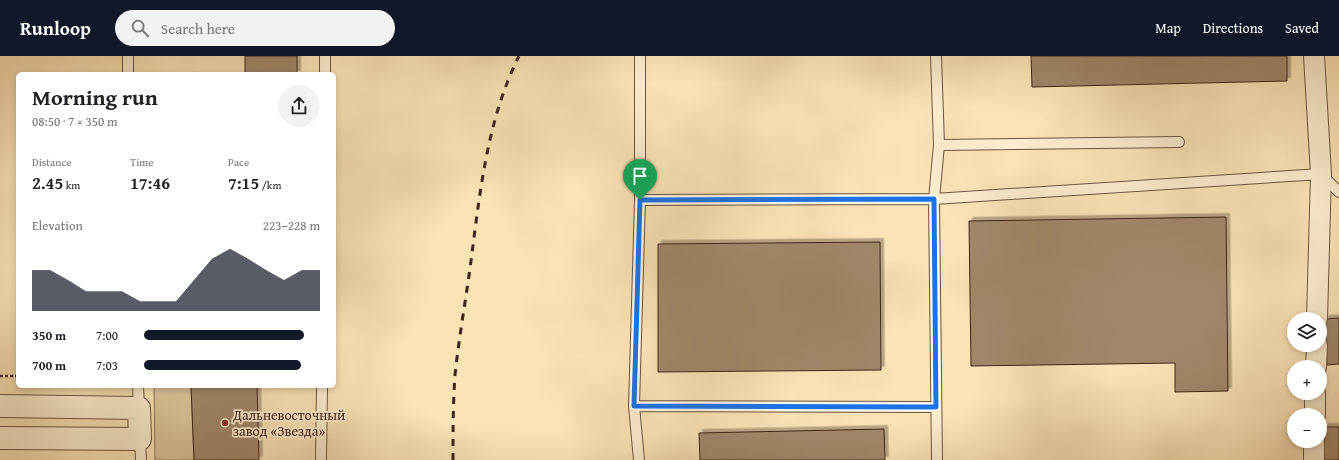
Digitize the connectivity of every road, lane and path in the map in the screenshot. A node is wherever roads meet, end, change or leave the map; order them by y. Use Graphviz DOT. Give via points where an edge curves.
graph roads {
  1 [pos="128,56"];
  2 [pos="325,56"];
  3 [pos="640,56"];
  4 [pos="936,56"];
  5 [pos="1314,56"];
  6 [pos="128,72"];
  7 [pos="325,72"];
  8 [pos="1179,142"];
  9 [pos="939,145"];
  10 [pos="1321,174"];
  11 [pos="1339,192"];
  12 [pos="934,199"];
  13 [pos="640,200"];
  14 [pos="1317,312"];
  15 [pos="0,376"];
  16 [pos="16,376"];
  17 [pos="138,388"];
  18 [pos="322,388"];
  19 [pos="0,406"];
  20 [pos="634,406"];
  21 [pos="936,407"];
  22 [pos="139,408"];
  23 [pos="0,438"];
  24 [pos="1314,448"];
  25 [pos="140,450"];
  26 [pos="321,460"];
  27 [pos="638,460"];
  28 [pos="937,460"];
  29 [pos="1314,460"];
  1 -- 6 [label="lane"];
  2 -- 7 [label="lane"];
  3 -- 13 [label="lane"];
  4 -- 9 [label="lane"];
  5 -- 10 [label="street"];
  8 -- 9 [label="lane"];
  9 -- 12 [label="lane"];
  10 -- 11 [label="lane"];
  10 -- 12 [label="lane"];
  10 -- 14 [label="street"];
  12 -- 13 [label="lane"];
  12 -- 21 [label="lane"];
  13 -- 20 [label="lane"];
  15 -- 16 [label="path"];
  17 -- 22 [label="lane"];
  18 -- 26 [label="lane"];
  19 -- 22 [label="street"];
  20 -- 21 [label="lane"];
  20 -- 27 [label="lane"];
  21 -- 28 [label="lane"];
  22 -- 25 [label="street"];
  23 -- 25 [label="street"];
  24 -- 29 [label="street"];
}
